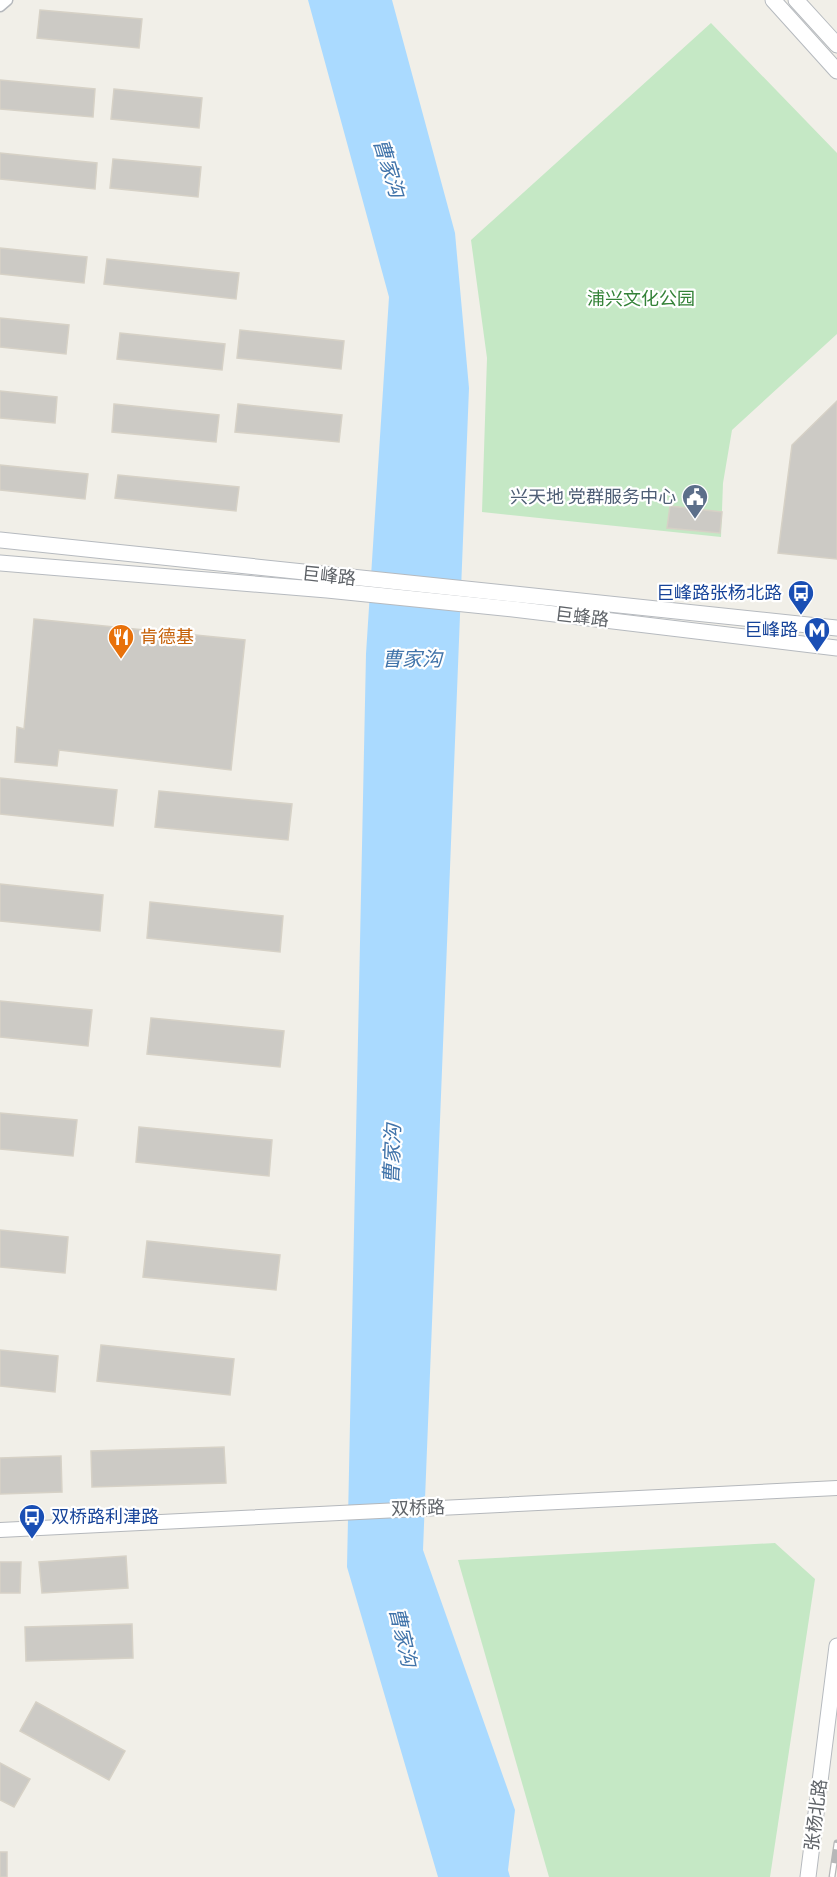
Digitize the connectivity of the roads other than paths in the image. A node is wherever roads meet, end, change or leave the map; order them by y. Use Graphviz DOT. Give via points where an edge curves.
graph roads {
  1 [pos="6,0"];
  2 [pos="773,0"];
  3 [pos="796,0"];
  4 [pos="0,6"];
  5 [pos="837,45"];
  6 [pos="837,71"];
  7 [pos="0,540"];
  8 [pos="0,563"];
  9 [pos="328,583"];
  10 [pos="837,628"];
  11 [pos="837,648"];
  12 [pos="837,1488"];
  13 [pos="0,1530"];
  14 [pos="837,1646"];
  15 [pos="808,1877"];
  1 -- 4 [label="street"];
  2 -- 6 [label="main road"];
  3 -- 5 [label="main road"];
  7 -- 9 [label="main road, 巨峰路"];
  8 -- 9 [label="main road, 巨峰路"];
  9 -- 10 [label="main road, 巨峰路" via="516,593"];
  9 -- 11 [label="main road, 巨蜂路"];
  12 -- 13 [label="street, 双桥路"];
  14 -- 15 [label="main road, 张杨北路"];
}
